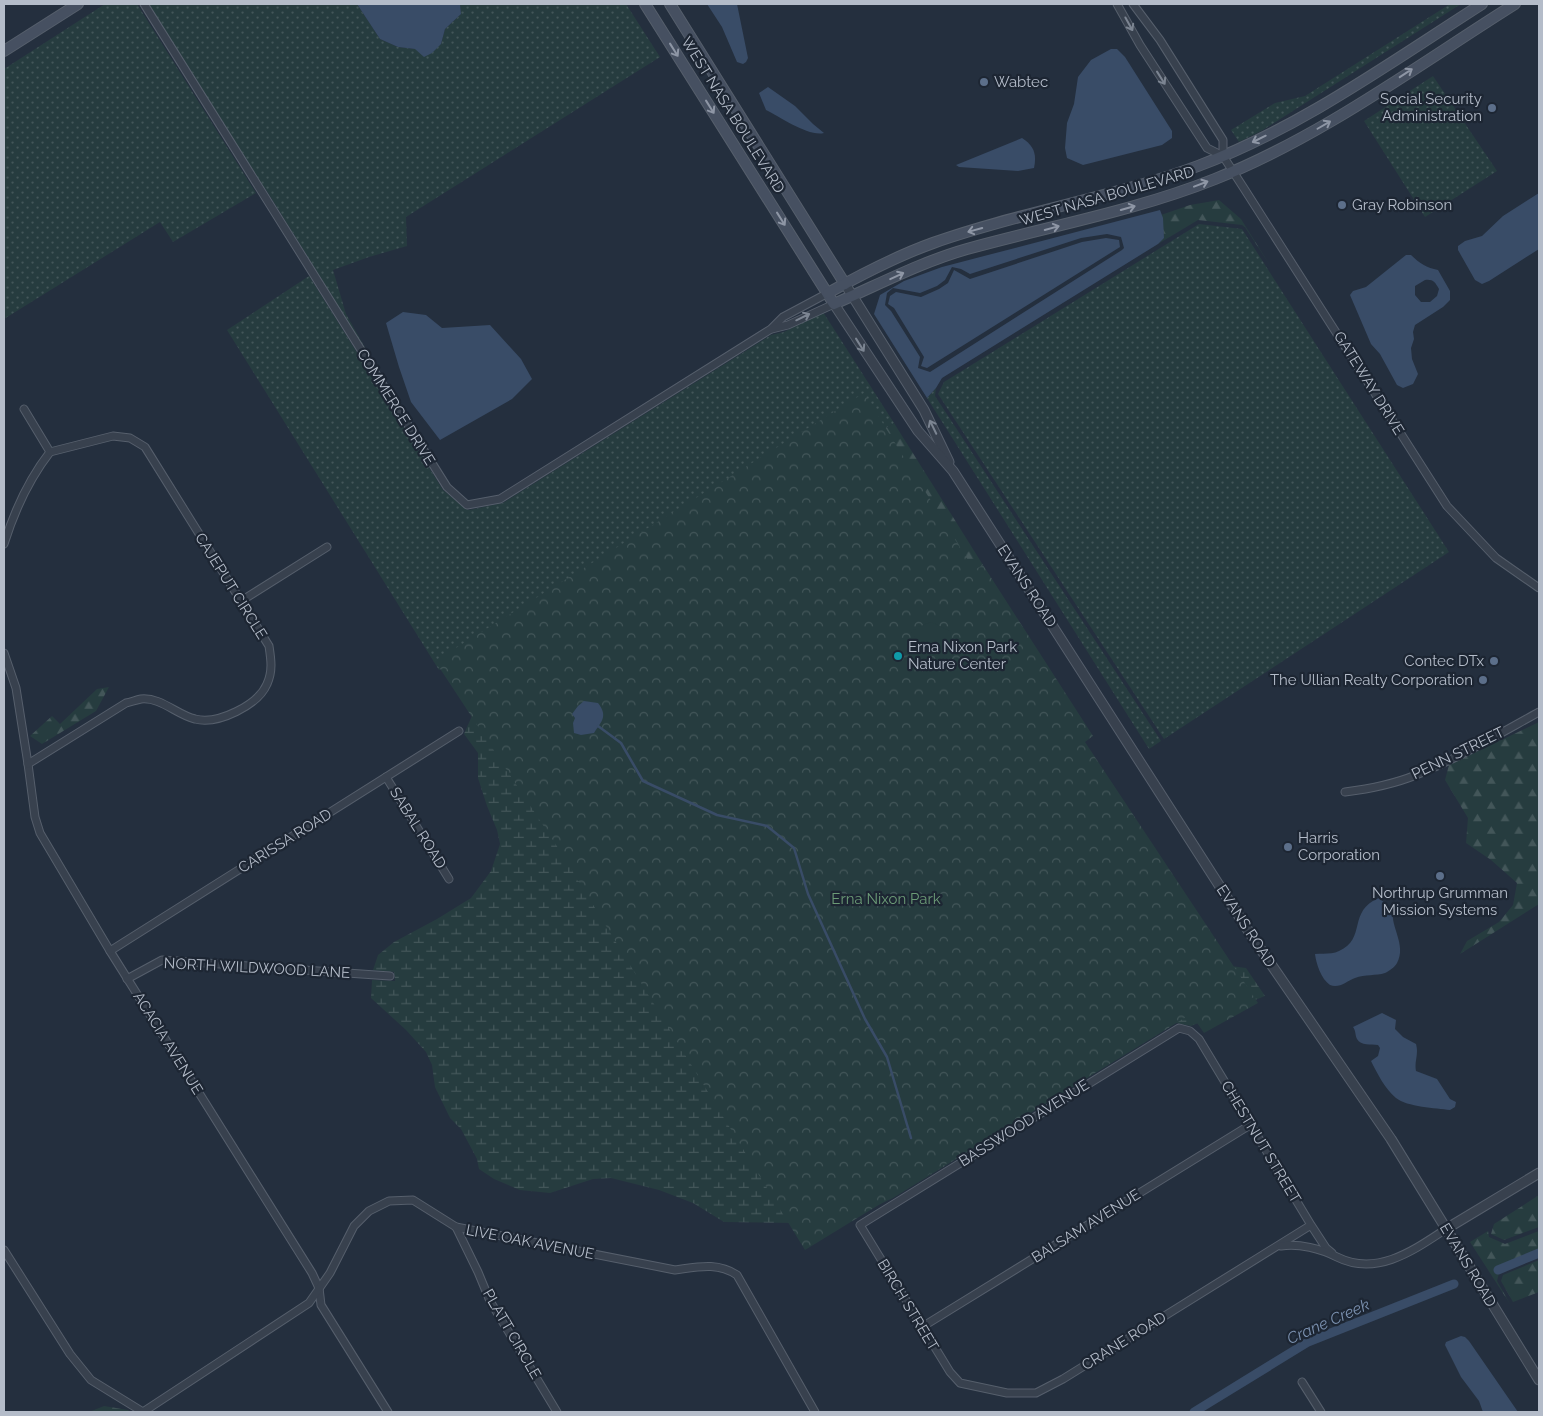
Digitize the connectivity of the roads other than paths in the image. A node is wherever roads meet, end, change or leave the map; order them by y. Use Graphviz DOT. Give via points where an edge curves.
graph roads {
  1 [pos="78,4"];
  2 [pos="144,4"];
  3 [pos="645,4"];
  4 [pos="670,4"];
  5 [pos="1117,4"];
  6 [pos="1133,4"];
  7 [pos="1482,4"];
  8 [pos="1515,4"];
  9 [pos="4,51"];
  10 [pos="1223,156"];
  11 [pos="1233,172"];
  12 [pos="845,284"];
  13 [pos="828,293"];
  14 [pos="853,296"];
  15 [pos="834,304"];
  16 [pos="771,329"];
  17 [pos="24,409"];
  18 [pos="50,452"];
  19 [pos="954,471"];
  20 [pos="4,544"];
  21 [pos="327,547"];
  22 [pos="1539,588"];
  23 [pos="241,601"];
  24 [pos="4,653"];
  25 [pos="1539,712"];
  26 [pos="459,731"];
  27 [pos="28,764"];
  28 [pos="386,778"];
  29 [pos="1345,792"];
  30 [pos="449,879"];
  31 [pos="110,951"];
  32 [pos="390,976"];
  33 [pos="128,978"];
  34 [pos="1190,1031"];
  35 [pos="1250,1125"];
  36 [pos="1539,1173"];
  37 [pos="860,1225"];
  38 [pos="1311,1225"];
  39 [pos="456,1227"];
  40 [pos="1446,1229"];
  41 [pos="1277,1246"];
  42 [pos="4,1250"];
  43 [pos="1332,1253"];
  44 [pos="319,1288"];
  45 [pos="922,1326"];
  46 [pos="1539,1380"];
  47 [pos="1302,1382"];
  48 [pos="960,1383"];
  49 [pos="143,1412"];
  50 [pos="388,1412"];
  51 [pos="558,1412"];
  52 [pos="816,1412"];
  53 [pos="1321,1412"];
  1 -- 9 [label="main road"];
  2 -- 16 [label="street, COMMERCE DRIVE" via="447,487 467,505 500,499"];
  3 -- 13 [label="main road, WEST NASA BOULEVARD, one-way"];
  4 -- 12 [label="main road, WEST NASA BOULEVARD"];
  5 -- 10 [label="street, GATEWAY DRIVE, one-way" via="1207,148"];
  6 -- 10 [label="street, GATEWAY DRIVE" via="1160,40 1223,140"];
  7 -- 10 [label="main road, WEST NASA BOULEVARD, one-way" via="1310,112"];
  11 -- 8 [label="main road, WEST NASA BOULEVARD, one-way" via="1330,121"];
  10 -- 11 [label="street, GATEWAY DRIVE"];
  10 -- 12 [label="main road, WEST NASA BOULEVARD, one-way" via="1133,188 949,238 887,262"];
  14 -- 11 [label="main road, WEST NASA BOULEVARD, one-way" via="959,252 1147,203"];
  11 -- 22 [label="street, GATEWAY DRIVE" via="1447,506 1496,558"];
  12 -- 13 [label="main road, WEST NASA BOULEVARD"];
  12 -- 14 [label="street, EVANS ROAD"];
  13 -- 15 [label="main road, WEST NASA BOULEVARD"];
  13 -- 16 [label="street, COMMERCE DRIVE"];
  14 -- 15 [label="main road, WEST NASA BOULEVARD"];
  19 -- 14 [label="street, EVANS ROAD, one-way" via="924,410"];
  16 -- 15 [label="street, COMMERCE DRIVE, one-way" via="788,325"];
  15 -- 19 [label="street, EVANS ROAD, one-way" via="918,430"];
  17 -- 18 [label="street"];
  18 -- 20 [label="street" via="36,470"];
  18 -- 23 [label="street, CAJEPUT CIRCLE" via="113,436 130,438 145,447"];
  19 -- 40 [label="street, EVANS ROAD" via="1253,938 1391,1139"];
  21 -- 23 [label="street"];
  23 -- 27 [label="street, CAJEPUT CIRCLE" via="269,646 272,666 267,684 255,701 213,720 196,720 160,703 142,699 126,703"];
  24 -- 27 [label="street, ACACIA AVENUE" via="16,688"];
  25 -- 29 [label="street, PENN STREET" via="1415,776"];
  26 -- 28 [label="street, CARISSA ROAD"];
  27 -- 31 [label="street, ACACIA AVENUE" via="40,834"];
  28 -- 30 [label="street, SABAL ROAD"];
  28 -- 31 [label="street, CARISSA ROAD"];
  31 -- 33 [label="street, ACACIA AVENUE"];
  32 -- 33 [label="street, NORTH WILDWOOD LANE" via="162,960"];
  33 -- 44 [label="street, ACACIA AVENUE"];
  34 -- 35 [label="street, CHESTNUT STREET" via="1199,1039"];
  34 -- 37 [label="street, BASSWOOD AVENUE" via="1179,1028"];
  35 -- 38 [label="street, CHESTNUT STREET"];
  35 -- 45 [label="street, BALSAM AVENUE"];
  36 -- 40 [label="street"];
  37 -- 45 [label="street, BIRCH STREET"];
  38 -- 41 [label="street, CRANE ROAD"];
  38 -- 43 [label="street, CHESTNUT STREET"];
  39 -- 44 [label="street, LIVE OAK AVENUE" via="413,1200 389,1201 369,1211 354,1226"];
  39 -- 51 [label="street, PLATT CIRCLE" via="490,1301"];
  39 -- 52 [label="street, LIVE OAK AVENUE" via="676,1270 707,1266 728,1269 737,1275"];
  40 -- 43 [label="street" via="1403,1256 1382,1262 1358,1263"];
  40 -- 46 [label="street, EVANS ROAD"];
  41 -- 43 [label="street" via="1289,1245"];
  41 -- 48 [label="street, CRANE ROAD" via="1036,1393 1007,1393"];
  42 -- 49 [label="street" via="70,1354 91,1380"];
  44 -- 49 [label="street, LIVE OAK AVENUE" via="309,1303"];
  44 -- 50 [label="street, ACACIA AVENUE" via="321,1305"];
  45 -- 48 [label="street, BIRCH STREET"];
  47 -- 53 [label="street"];
}
